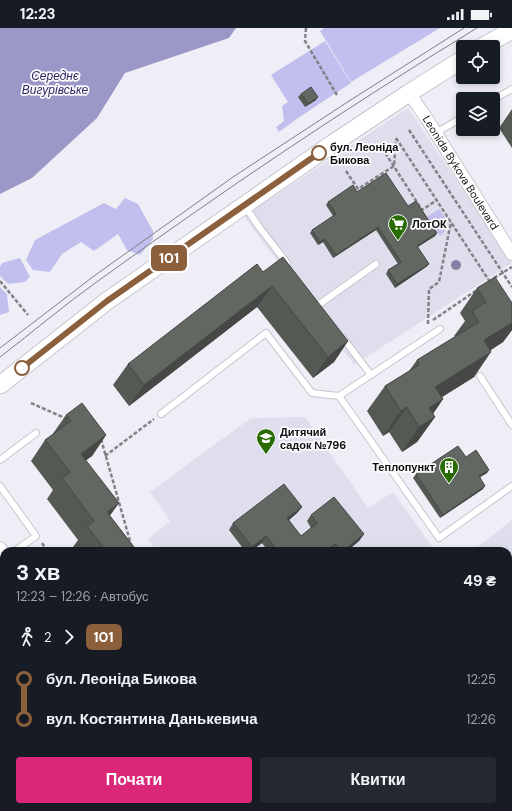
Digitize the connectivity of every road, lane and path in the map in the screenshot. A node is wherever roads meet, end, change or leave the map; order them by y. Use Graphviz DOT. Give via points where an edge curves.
graph roads {
  1 [pos="306,28"];
  2 [pos="512,30"];
  3 [pos="494,40"];
  4 [pos="456,63"];
  5 [pos="512,89"];
  6 [pos="409,93"];
  7 [pos="337,95"];
  8 [pos="500,96"];
  9 [pos="456,121"];
  10 [pos="409,130"];
  11 [pos="436,133"];
  12 [pos="382,148"];
  13 [pos="394,166"];
  14 [pos="346,171"];
  15 [pos="437,200"];
  16 [pos="245,206"];
  17 [pos="451,222"];
  18 [pos="512,254"];
  19 [pos="376,264"];
  20 [pos="512,267"];
  21 [pos="291,269"];
  22 [pos="502,272"];
  23 [pos="0,281"];
  24 [pos="490,281"];
  25 [pos="483,285"];
  26 [pos="493,287"];
  27 [pos="512,287"];
  28 [pos="477,290"];
  29 [pos="314,299"];
  30 [pos="318,305"];
  31 [pos="323,312"];
  32 [pos="28,315"];
  33 [pos="428,324"];
  34 [pos="440,329"];
  35 [pos="338,330"];
  36 [pos="425,338"];
  37 [pos="371,375"];
  38 [pos="480,376"];
  39 [pos="0,385"];
  40 [pos="339,396"];
  41 [pos="31,403"];
  42 [pos="161,414"];
  43 [pos="72,421"];
  44 [pos="512,424"];
  45 [pos="36,433"];
  46 [pos="99,434"];
  47 [pos="105,456"];
  48 [pos="0,460"];
  49 [pos="0,486"];
  50 [pos="512,486"];
  51 [pos="21,547"];
  52 [pos="132,547"];
  1 -- 7 [label="path" via="305,41"];
  2 -- 3 [label="street"];
  4 -- 6 [label="street"];
  5 -- 8 [label="lane"];
  6 -- 11 [label="street, Leonida Bykova Boulevard"];
  6 -- 16 [label="street"];
  9 -- 11 [label="lane"];
  10 -- 22 [label="path"];
  11 -- 18 [label="street, Leonida Bykova Boulevard"];
  12 -- 13 [label="path"];
  13 -- 14 [label="path" via="358,189"];
  13 -- 15 [label="path" via="422,210"];
  13 -- 15 [label="path" via="396,138"];
  15 -- 17 [label="path"];
  16 -- 21 [label="lane"];
  16 -- 39 [label="street" via="107,301"];
  17 -- 24 [label="path"];
  17 -- 33 [label="path" via="439,282 429,289"];
  19 -- 30 [label="lane"];
  20 -- 22 [label="path"];
  22 -- 24 [label="path"];
  22 -- 27 [label="path"];
  23 -- 32 [label="path"];
  24 -- 25 [label="path"];
  24 -- 26 [label="path"];
  28 -- 33 [label="path"];
  29 -- 30 [label="lane"];
  30 -- 31 [label="lane"];
  33 -- 36 [label="path"];
  34 -- 36 [label="lane"];
  35 -- 37 [label="lane"];
  36 -- 37 [label="lane"];
  37 -- 40 [label="lane"];
  38 -- 44 [label="lane"];
  40 -- 42 [label="lane" via="312,393 266,333"];
  40 -- 50 [label="lane" via="438,538"];
  41 -- 43 [label="path"];
  42 -- 47 [label="path"];
  45 -- 48 [label="lane"];
  46 -- 47 [label="path"];
  47 -- 52 [label="path"];
  49 -- 51 [label="lane" via="36,536"];
}
